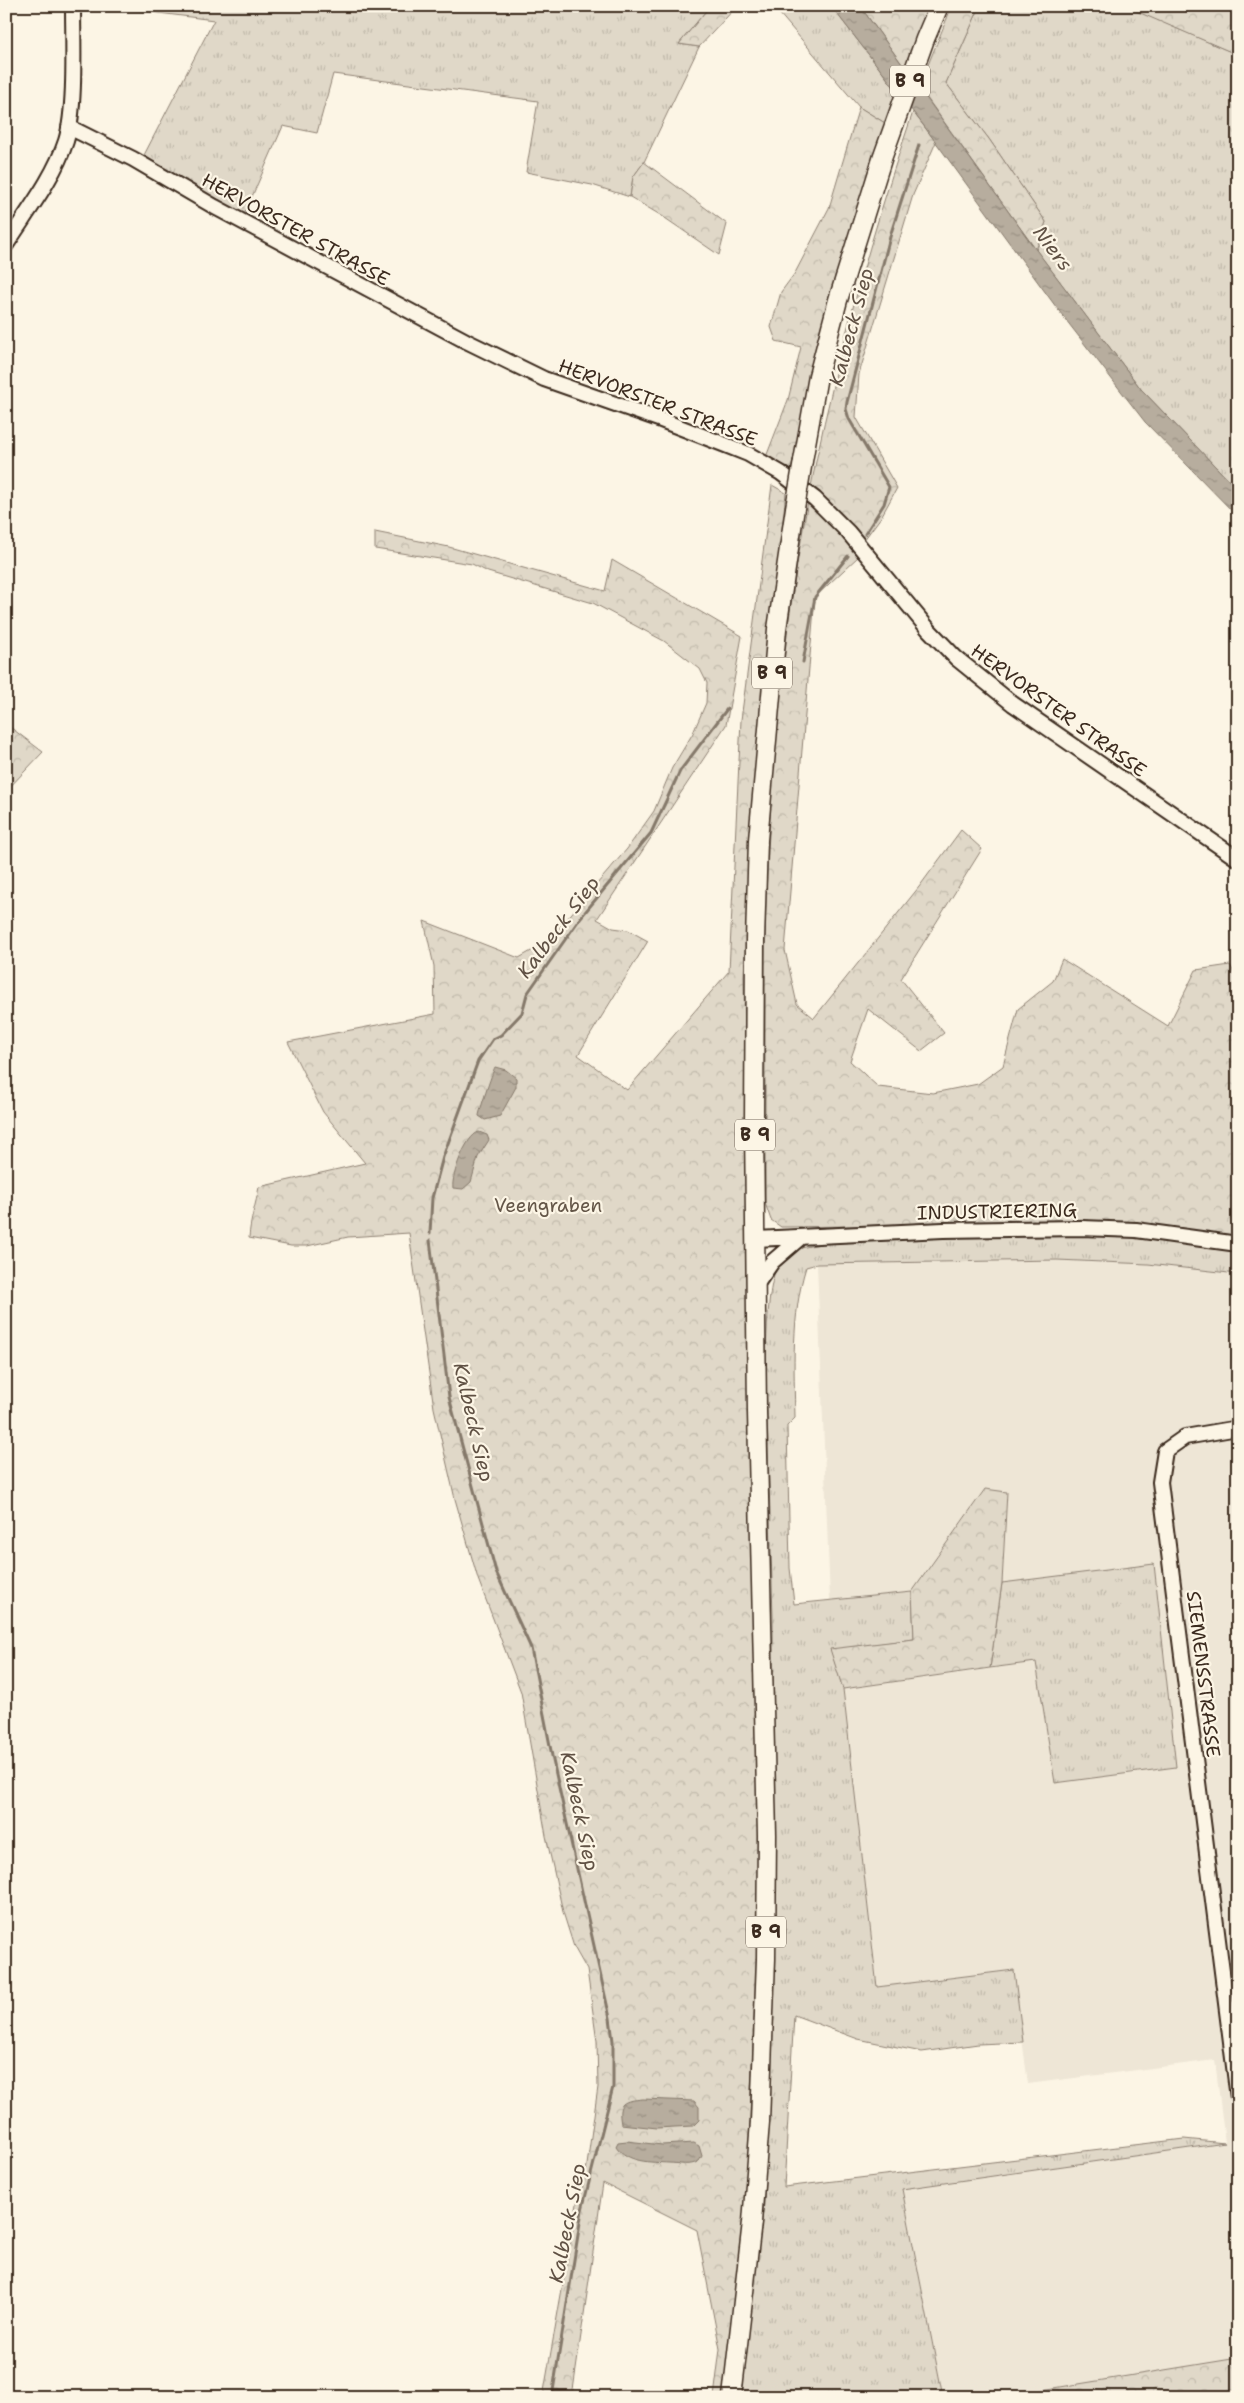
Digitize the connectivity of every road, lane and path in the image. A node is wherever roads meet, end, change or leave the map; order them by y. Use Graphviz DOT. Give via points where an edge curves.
graph roads {
  1 [pos="73,6"];
  2 [pos="939,6"];
  3 [pos="69,127"];
  4 [pos="6,245"];
  5 [pos="1238,859"];
  6 [pos="801,1237"];
  7 [pos="756,1239"];
  8 [pos="1238,1244"];
  9 [pos="756,1285"];
  10 [pos="1238,1428"];
  11 [pos="1238,2098"];
  12 [pos="732,2397"];
  1 -- 3 [label="street"];
  2 -- 7 [label="main road, B 9, bridge" via="884,156 838,300 818,376 795,508 776,638 758,840"];
  3 -- 4 [label="street" via="55,165"];
  3 -- 5 [label="street, HERVORSTER STRASSE" via="466,342 544,379 748,454 781,473 815,499 848,532 956,658 1013,704"];
  6 -- 7 [label="street, INDUSTRIERING"];
  6 -- 8 [label="street, INDUSTRIERING" via="1082,1228 1136,1230"];
  6 -- 9 [label="street" via="772,1262"];
  7 -- 9 [label="main road, B 9"];
  9 -- 12 [label="main road, B 9" via="767,1835 766,1959 760,2122"];
  10 -- 11 [label="street, SIEMENSSTRASSE" via="1185,1437 1165,1451 1160,1482"];
}
